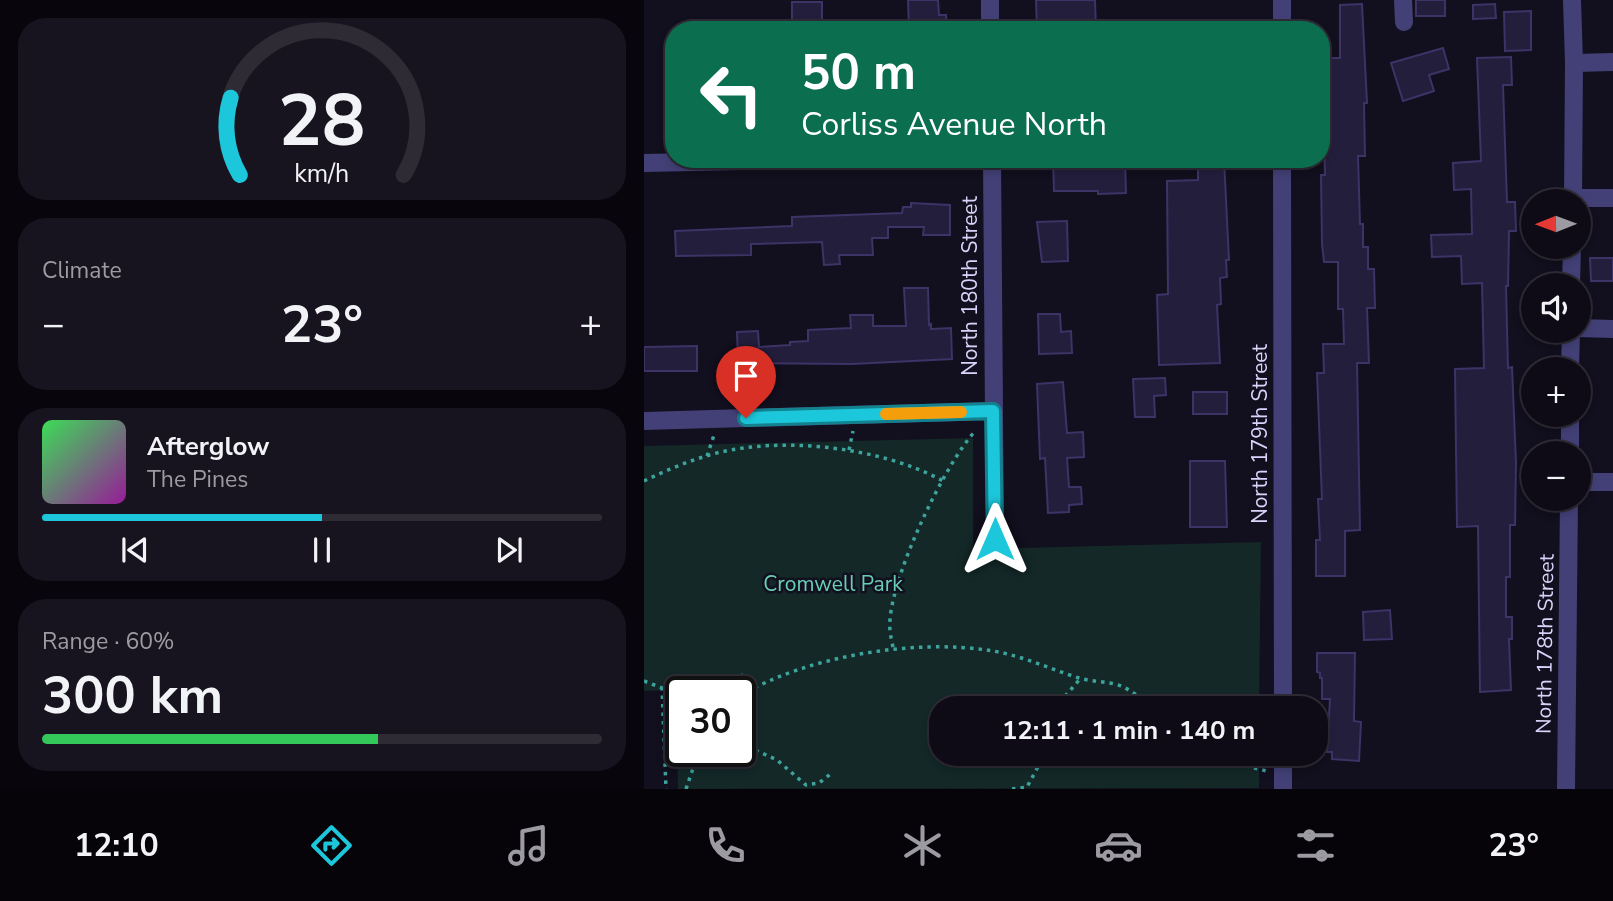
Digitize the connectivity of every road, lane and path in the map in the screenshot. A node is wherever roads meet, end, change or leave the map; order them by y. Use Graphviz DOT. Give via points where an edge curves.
graph roads {
  1 [pos="990,0"];
  2 [pos="1282,0"];
  3 [pos="1403,0"];
  4 [pos="1572,0"];
  5 [pos="990,21"];
  6 [pos="1282,21"];
  7 [pos="1404,22"];
  8 [pos="1613,62"];
  9 [pos="1574,63"];
  10 [pos="644,163"];
  11 [pos="665,163"];
  12 [pos="992,168"];
  13 [pos="1282,168"];
  14 [pos="1573,189"];
  15 [pos="1613,198"];
  16 [pos="1591,199"];
  17 [pos="1591,328"];
  18 [pos="1613,329"];
  19 [pos="993,411"];
  20 [pos="644,421"];
  21 [pos="644,481"];
  22 [pos="943,481"];
  23 [pos="1591,482"];
  24 [pos="1613,482"];
  25 [pos="1569,511"];
  26 [pos="995,539"];
  27 [pos="893,648"];
  28 [pos="1080,679"];
  29 [pos="644,681"];
  30 [pos="662,687"];
  31 [pos="665,688"];
  32 [pos="756,688"];
  33 [pos="1065,696"];
  34 [pos="1136,696"];
  35 [pos="1283,696"];
  36 [pos="756,750"];
  37 [pos="1038,766"];
  38 [pos="1248,766"];
  39 [pos="693,767"];
  40 [pos="833,772"];
  41 [pos="1283,782"];
  42 [pos="666,789"];
  43 [pos="686,789"];
  44 [pos="1013,789"];
  45 [pos="1566,789"];
  1 -- 5 [label="street"];
  2 -- 6 [label="street"];
  3 -- 7 [label="street"];
  4 -- 9 [label="street"];
  8 -- 9 [label="street"];
  9 -- 14 [label="street"];
  10 -- 11 [label="street"];
  12 -- 19 [label="street, North 180th Street"];
  13 -- 35 [label="street, North 179th Street"];
  15 -- 16 [label="street"];
  17 -- 18 [label="street"];
  19 -- 20 [label="street"];
  19 -- 22 [label="path" via="971,435"];
  19 -- 26 [label="street, North 180th Street"];
  21 -- 22 [label="path" via="703,457 762,446 830,446 868,453"];
  22 -- 27 [label="path" via="913,540 894,592"];
  23 -- 24 [label="street"];
  25 -- 45 [label="street, North 178th Street"];
  27 -- 28 [label="path" via="990,651"];
  27 -- 32 [label="path" via="819,663"];
  28 -- 33 [label="path"];
  28 -- 34 [label="path" via="1121,686"];
  29 -- 30 [label="path"];
  30 -- 31 [label="path"];
  30 -- 42 [label="path"];
  36 -- 40 [label="path" via="777,760 806,785 819,783"];
  37 -- 44 [label="path" via="1027,787"];
  38 -- 41 [label="path"];
  39 -- 43 [label="path"];
}
